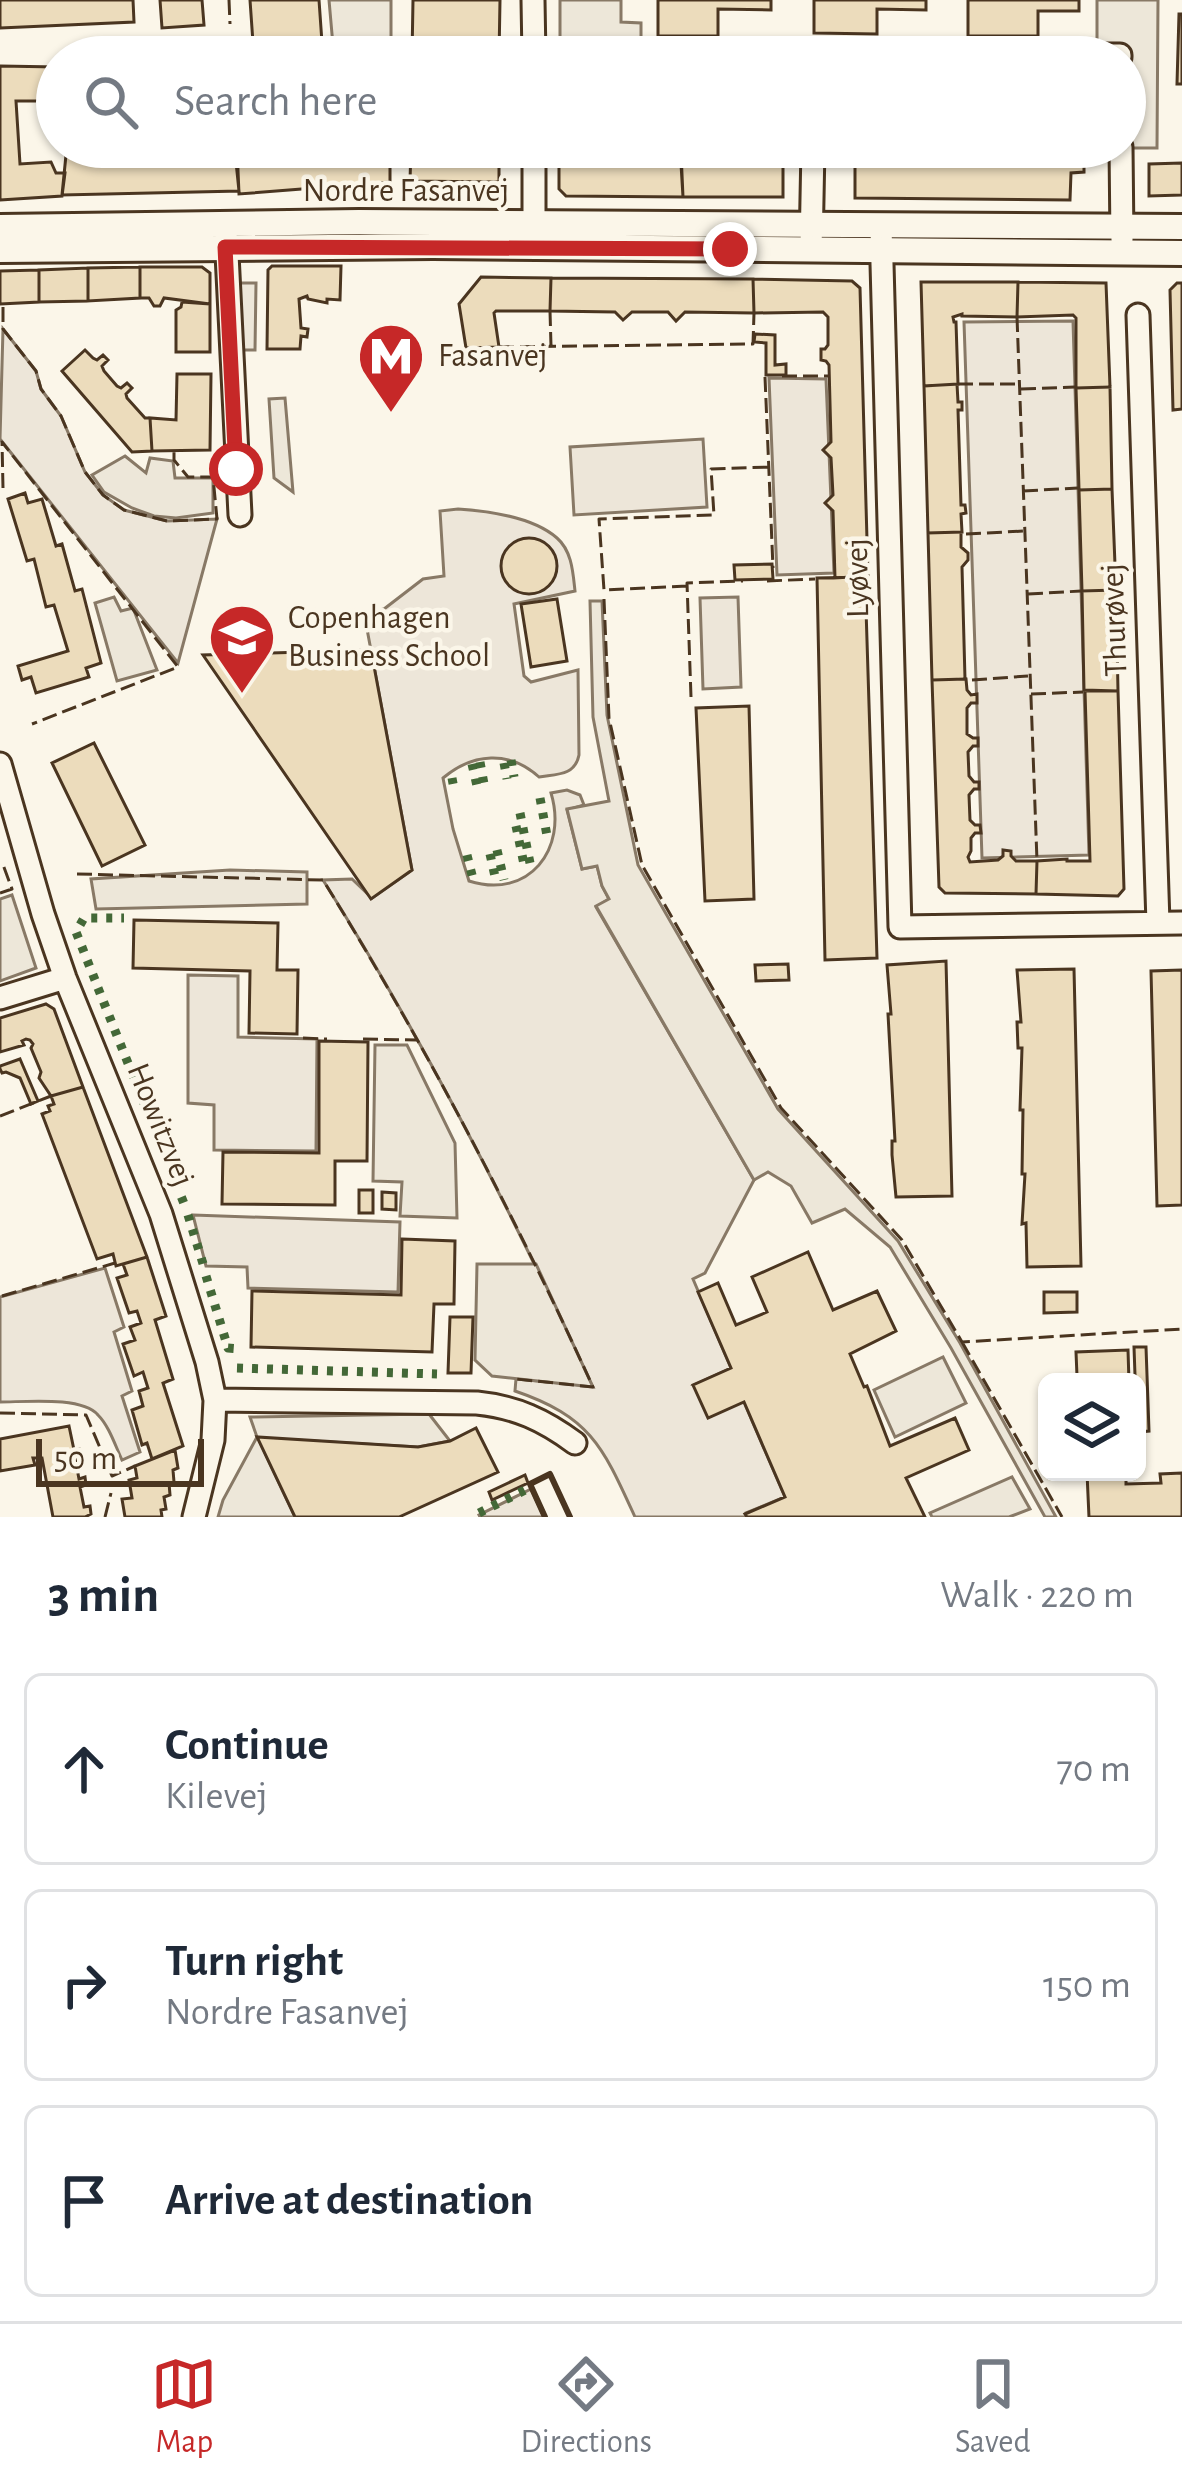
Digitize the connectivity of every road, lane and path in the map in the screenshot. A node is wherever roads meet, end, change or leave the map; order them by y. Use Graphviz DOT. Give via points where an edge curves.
graph roads {
  1 [pos="533,0"];
  2 [pos="534,36"];
  3 [pos="534,168"];
  4 [pos="813,168"];
  5 [pos="1121,168"];
  6 [pos="0,227"];
  7 [pos="1182,227"];
  8 [pos="226,235"];
  9 [pos="534,236"];
  10 [pos="812,238"];
  11 [pos="882,239"];
  12 [pos="1122,240"];
  13 [pos="0,250"];
  14 [pos="1182,253"];
  15 [pos="1138,315"];
  16 [pos="240,515"];
  17 [pos="0,764"];
  18 [pos="1158,923"];
  19 [pos="1182,923"];
  20 [pos="64,978"];
  21 [pos="0,998"];
  22 [pos="215,1400"];
  23 [pos="574,1443"];
  24 [pos="194,1517"];
  1 -- 2 [label="street"];
  3 -- 9 [label="street"];
  4 -- 10 [label="street"];
  5 -- 12 [label="street"];
  6 -- 8 [label="street, Nordre Fasanvej"];
  7 -- 12 [label="street, Nordre Fasanvej"];
  8 -- 9 [label="street, Nordre Fasanvej"];
  8 -- 13 [label="street, Nordre Fasanvej"];
  8 -- 16 [label="street"];
  9 -- 10 [label="street, Nordre Fasanvej"];
  10 -- 11 [label="street, Nordre Fasanvej"];
  11 -- 12 [label="street, Nordre Fasanvej"];
  11 -- 18 [label="street, Lyøvej" via="900,927"];
  12 -- 14 [label="street, Nordre Fasanvej"];
  15 -- 18 [label="street, Thurøvej"];
  17 -- 20 [label="street, Howitzvej"];
  18 -- 19 [label="street"];
  20 -- 21 [label="street"];
  20 -- 22 [label="street, Howitzvej" via="161,1214"];
  22 -- 23 [label="street" via="478,1402 524,1412"];
  22 -- 24 [label="street, Howitzvej"];
}
